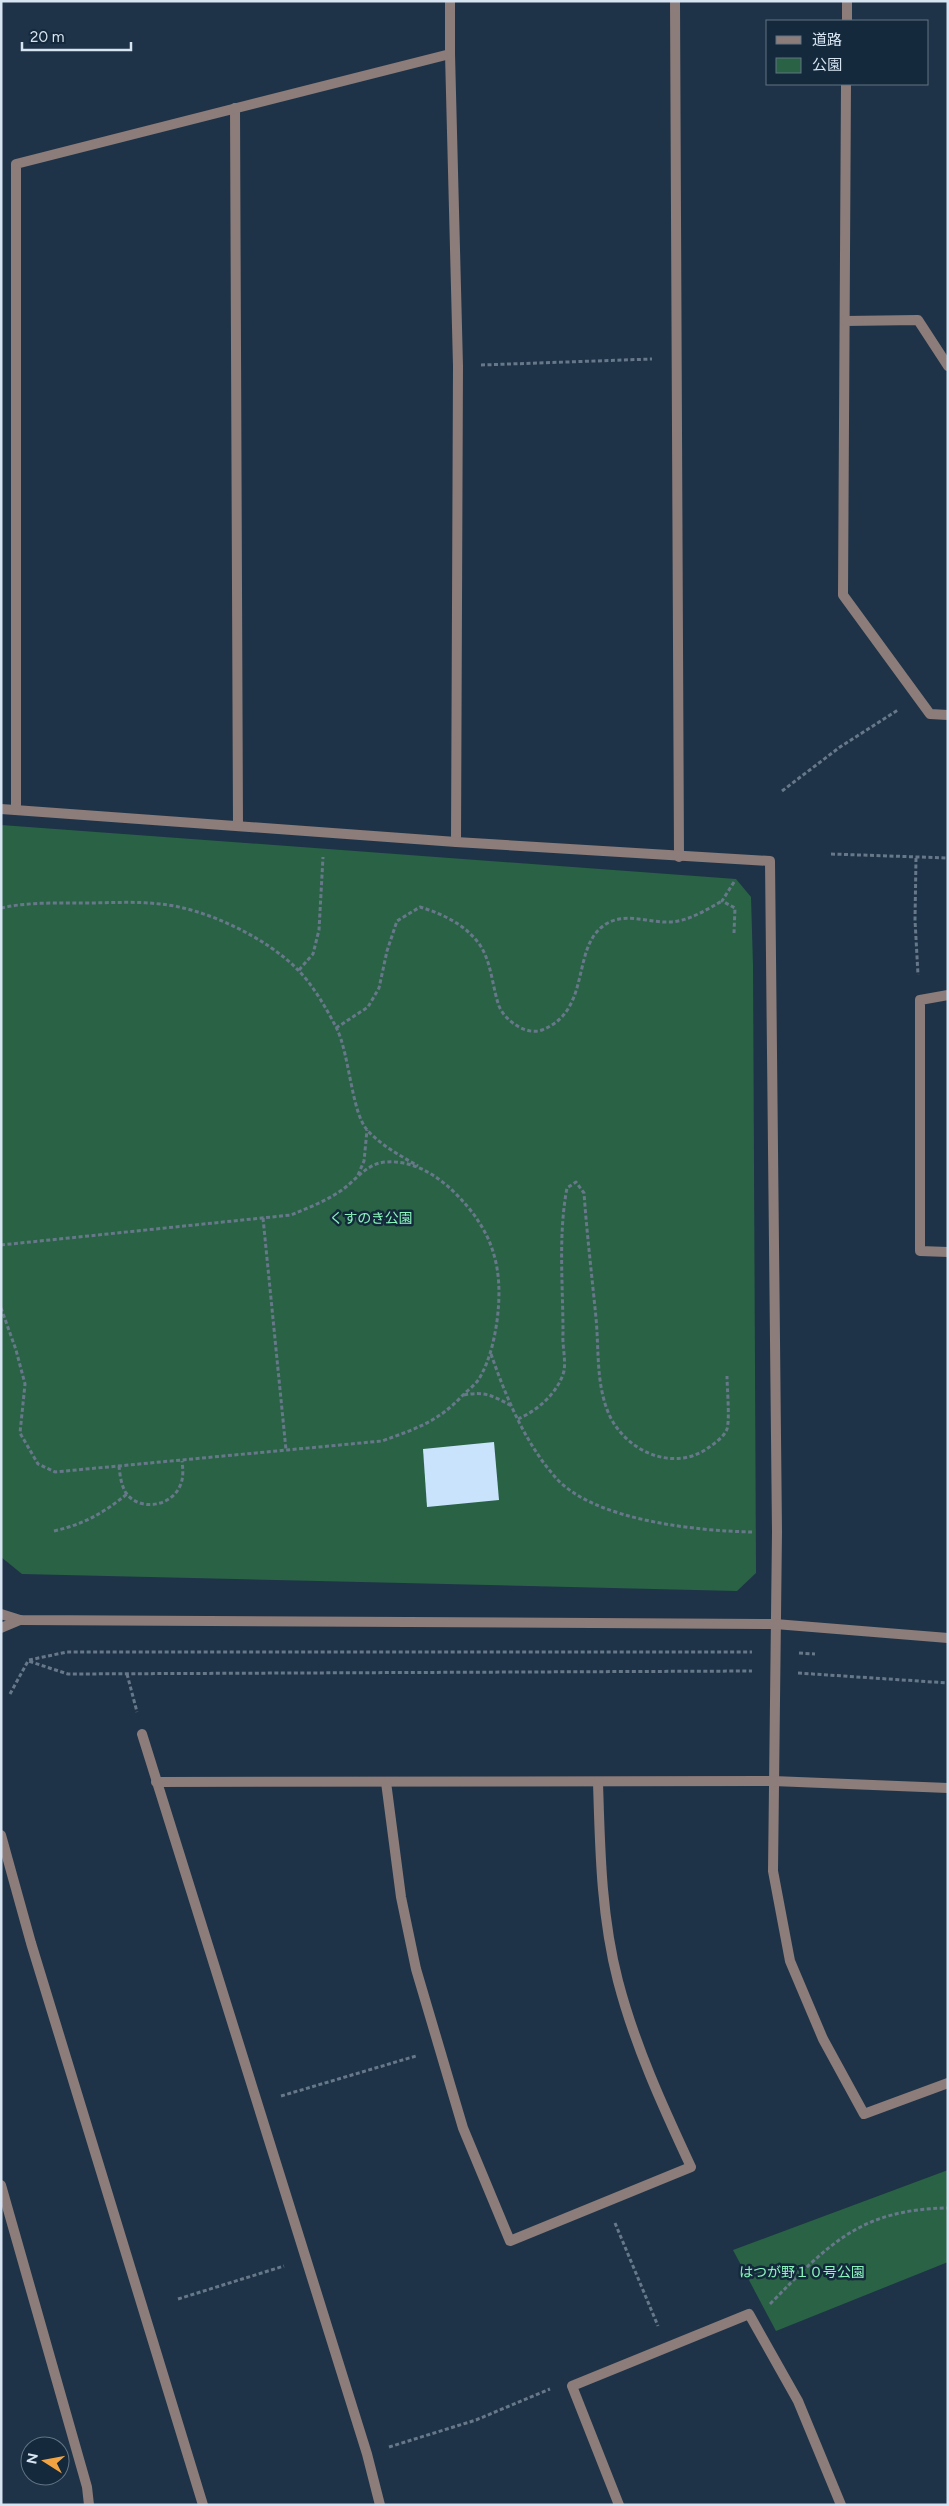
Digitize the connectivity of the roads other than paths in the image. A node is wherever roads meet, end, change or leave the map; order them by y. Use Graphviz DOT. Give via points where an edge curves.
graph roads {
  1 [pos="450,1"];
  2 [pos="675,1"];
  3 [pos="847,1"];
  4 [pos="847,20"];
  5 [pos="450,54"];
  6 [pos="846,85"];
  7 [pos="234,108"];
  8 [pos="845,321"];
  9 [pos="948,366"];
  10 [pos="948,715"];
  11 [pos="1,809"];
  12 [pos="16,810"];
  13 [pos="238,826"];
  14 [pos="456,842"];
  15 [pos="679,857"];
  16 [pos="948,995"];
  17 [pos="948,1252"];
  18 [pos="1,1614"];
  19 [pos="20,1620"];
  20 [pos="775,1624"];
  21 [pos="1,1628"];
  22 [pos="948,1638"];
  23 [pos="142,1734"];
  24 [pos="773,1781"];
  25 [pos="156,1782"];
  26 [pos="386,1782"];
  27 [pos="598,1782"];
  28 [pos="948,1788"];
  29 [pos="1,1835"];
  30 [pos="948,2083"];
  31 [pos="1,2185"];
  32 [pos="89,2505"];
  33 [pos="203,2505"];
  34 [pos="380,2505"];
  35 [pos="619,2505"];
  36 [pos="841,2505"];
  1 -- 5 [label="street"];
  2 -- 15 [label="street"];
  3 -- 4 [label="street"];
  5 -- 7 [label="street"];
  5 -- 14 [label="street" via="458,366"];
  6 -- 8 [label="street"];
  7 -- 12 [label="street" via="16,164"];
  7 -- 13 [label="street"];
  8 -- 9 [label="street" via="918,320"];
  8 -- 10 [label="street" via="843,595 930,714"];
  11 -- 12 [label="street"];
  12 -- 13 [label="street"];
  13 -- 14 [label="street"];
  14 -- 15 [label="street"];
  15 -- 20 [label="street" via="770,861 777,1532"];
  16 -- 17 [label="street" via="920,1000 920,1251"];
  18 -- 19 [label="street"];
  19 -- 20 [label="street"];
  19 -- 21 [label="street"];
  20 -- 22 [label="street"];
  20 -- 24 [label="street"];
  23 -- 25 [label="street"];
  24 -- 27 [label="street"];
  24 -- 28 [label="street"];
  24 -- 30 [label="street" via="773,1872 790,1961 823,2040 864,2114"];
  25 -- 26 [label="street"];
  25 -- 34 [label="street" via="367,2454"];
  26 -- 27 [label="street"];
  26 -- 27 [label="street" via="401,1898 416,1968 463,2128 510,2241 692,2167 649,2076 618,1980 602,1883"];
  29 -- 33 [label="street" via="30,1943"];
  31 -- 32 [label="street" via="87,2487"];
  35 -- 36 [label="street" via="572,2386 749,2314 798,2401"];
}
